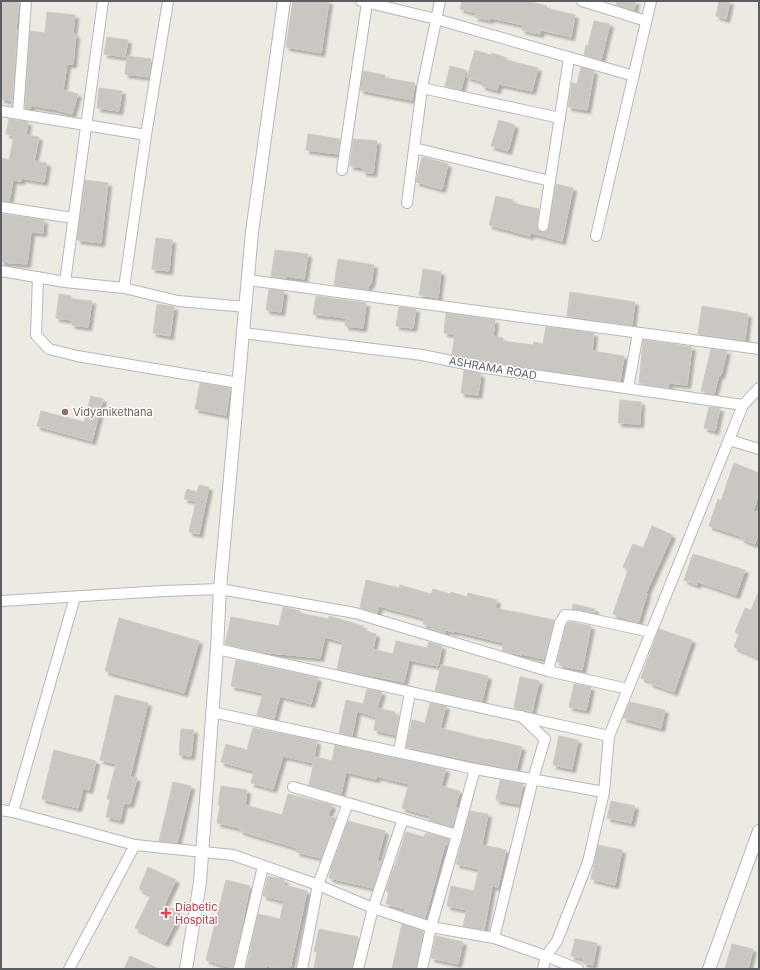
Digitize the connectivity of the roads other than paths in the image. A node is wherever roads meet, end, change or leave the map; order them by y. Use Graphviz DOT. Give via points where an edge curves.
graph roads {
  1 [pos="26,1"];
  2 [pos="103,1"];
  3 [pos="168,1"];
  4 [pos="284,1"];
  5 [pos="440,1"];
  6 [pos="582,1"];
  7 [pos="651,1"];
  8 [pos="364,2"];
  9 [pos="436,19"];
  10 [pos="646,21"];
  11 [pos="569,58"];
  12 [pos="634,76"];
  13 [pos="422,88"];
  14 [pos="1,111"];
  15 [pos="18,113"];
  16 [pos="560,118"];
  17 [pos="86,125"];
  18 [pos="146,135"];
  19 [pos="414,148"];
  20 [pos="342,170"];
  21 [pos="550,181"];
  22 [pos="407,203"];
  23 [pos="1,207"];
  24 [pos="73,218"];
  25 [pos="543,226"];
  26 [pos="596,236"];
  27 [pos="1,271"];
  28 [pos="38,277"];
  29 [pos="248,280"];
  30 [pos="64,282"];
  31 [pos="124,288"];
  32 [pos="246,307"];
  33 [pos="243,333"];
  34 [pos="638,333"];
  35 [pos="759,349"];
  36 [pos="239,383"];
  37 [pos="628,388"];
  38 [pos="759,388"];
  39 [pos="743,405"];
  40 [pos="729,440"];
  41 [pos="759,450"];
  42 [pos="220,589"];
  43 [pos="75,597"];
  44 [pos="1,601"];
  45 [pos="651,632"];
  46 [pos="217,650"];
  47 [pos="548,671"];
  48 [pos="628,690"];
  49 [pos="410,692"];
  50 [pos="212,712"];
  51 [pos="521,716"];
  52 [pos="609,736"];
  53 [pos="399,752"];
  54 [pos="475,769"];
  55 [pos="533,779"];
  56 [pos="293,787"];
  57 [pos="604,792"];
  58 [pos="348,803"];
  59 [pos="1,810"];
  60 [pos="14,812"];
  61 [pos="403,819"];
  62 [pos="759,831"];
  63 [pos="458,835"];
  64 [pos="135,845"];
  65 [pos="202,852"];
  66 [pos="263,866"];
  67 [pos="318,885"];
  68 [pos="373,908"];
  69 [pos="431,927"];
  70 [pos="494,938"];
  71 [pos="546,956"];
  72 [pos="69,969"];
  73 [pos="186,969"];
  74 [pos="239,969"];
  75 [pos="302,969"];
  76 [pos="358,969"];
  77 [pos="422,969"];
  78 [pos="543,969"];
  79 [pos="578,969"];
  80 [pos="709,969"];
  1 -- 15 [label="street"];
  2 -- 17 [label="street"];
  3 -- 18 [label="street"];
  4 -- 29 [label="street" via="253,224"];
  5 -- 9 [label="street"];
  6 -- 10 [label="street"];
  7 -- 10 [label="street"];
  8 -- 9 [label="street"];
  8 -- 20 [label="street"];
  9 -- 11 [label="street"];
  9 -- 13 [label="street"];
  10 -- 12 [label="street"];
  11 -- 12 [label="street"];
  11 -- 16 [label="street"];
  12 -- 26 [label="street"];
  13 -- 16 [label="street"];
  13 -- 19 [label="street"];
  14 -- 15 [label="street"];
  15 -- 17 [label="street"];
  16 -- 21 [label="street"];
  17 -- 18 [label="street"];
  17 -- 24 [label="street"];
  18 -- 31 [label="street"];
  19 -- 21 [label="street"];
  19 -- 22 [label="street"];
  21 -- 25 [label="street"];
  23 -- 24 [label="street"];
  24 -- 30 [label="street"];
  27 -- 28 [label="street"];
  28 -- 30 [label="street"];
  28 -- 36 [label="street" via="36,335 49,349"];
  29 -- 32 [label="street"];
  29 -- 34 [label="street"];
  30 -- 31 [label="street"];
  31 -- 32 [label="street" via="178,301"];
  32 -- 33 [label="street"];
  33 -- 36 [label="street"];
  33 -- 37 [label="street, ASHRAMA ROAD" via="422,355 485,368"];
  34 -- 35 [label="street"];
  34 -- 37 [label="street"];
  36 -- 42 [label="street"];
  37 -- 39 [label="street, ASHRAMA ROAD"];
  38 -- 39 [label="street"];
  39 -- 40 [label="street"];
  40 -- 41 [label="street"];
  40 -- 45 [label="street"];
  42 -- 43 [label="street"];
  42 -- 46 [label="street"];
  42 -- 47 [label="street" via="355,613"];
  43 -- 44 [label="street"];
  43 -- 60 [label="street"];
  45 -- 47 [label="street" via="565,615 560,623"];
  45 -- 48 [label="street"];
  46 -- 49 [label="street"];
  46 -- 50 [label="street"];
  47 -- 48 [label="street"];
  48 -- 52 [label="street"];
  49 -- 51 [label="street"];
  49 -- 53 [label="street"];
  50 -- 53 [label="street"];
  50 -- 65 [label="street"];
  51 -- 52 [label="street"];
  51 -- 55 [label="street" via="545,739"];
  52 -- 57 [label="street"];
  53 -- 54 [label="street"];
  54 -- 55 [label="street"];
  54 -- 63 [label="street"];
  55 -- 57 [label="street"];
  55 -- 70 [label="street"];
  56 -- 58 [label="street"];
  57 -- 71 [label="street" via="588,862 557,941"];
  58 -- 61 [label="street"];
  58 -- 67 [label="street"];
  59 -- 60 [label="street"];
  60 -- 64 [label="street"];
  61 -- 63 [label="street"];
  61 -- 68 [label="street"];
  62 -- 80 [label="street"];
  63 -- 69 [label="street"];
  64 -- 65 [label="street"];
  64 -- 72 [label="street"];
  65 -- 66 [label="street" via="233,855"];
  65 -- 73 [label="street" via="200,882"];
  66 -- 67 [label="street"];
  66 -- 74 [label="street"];
  67 -- 68 [label="street"];
  67 -- 75 [label="street"];
  68 -- 69 [label="street"];
  68 -- 76 [label="street"];
  69 -- 70 [label="street"];
  69 -- 77 [label="street"];
  70 -- 71 [label="street"];
  71 -- 78 [label="street"];
  71 -- 79 [label="street"];
}
